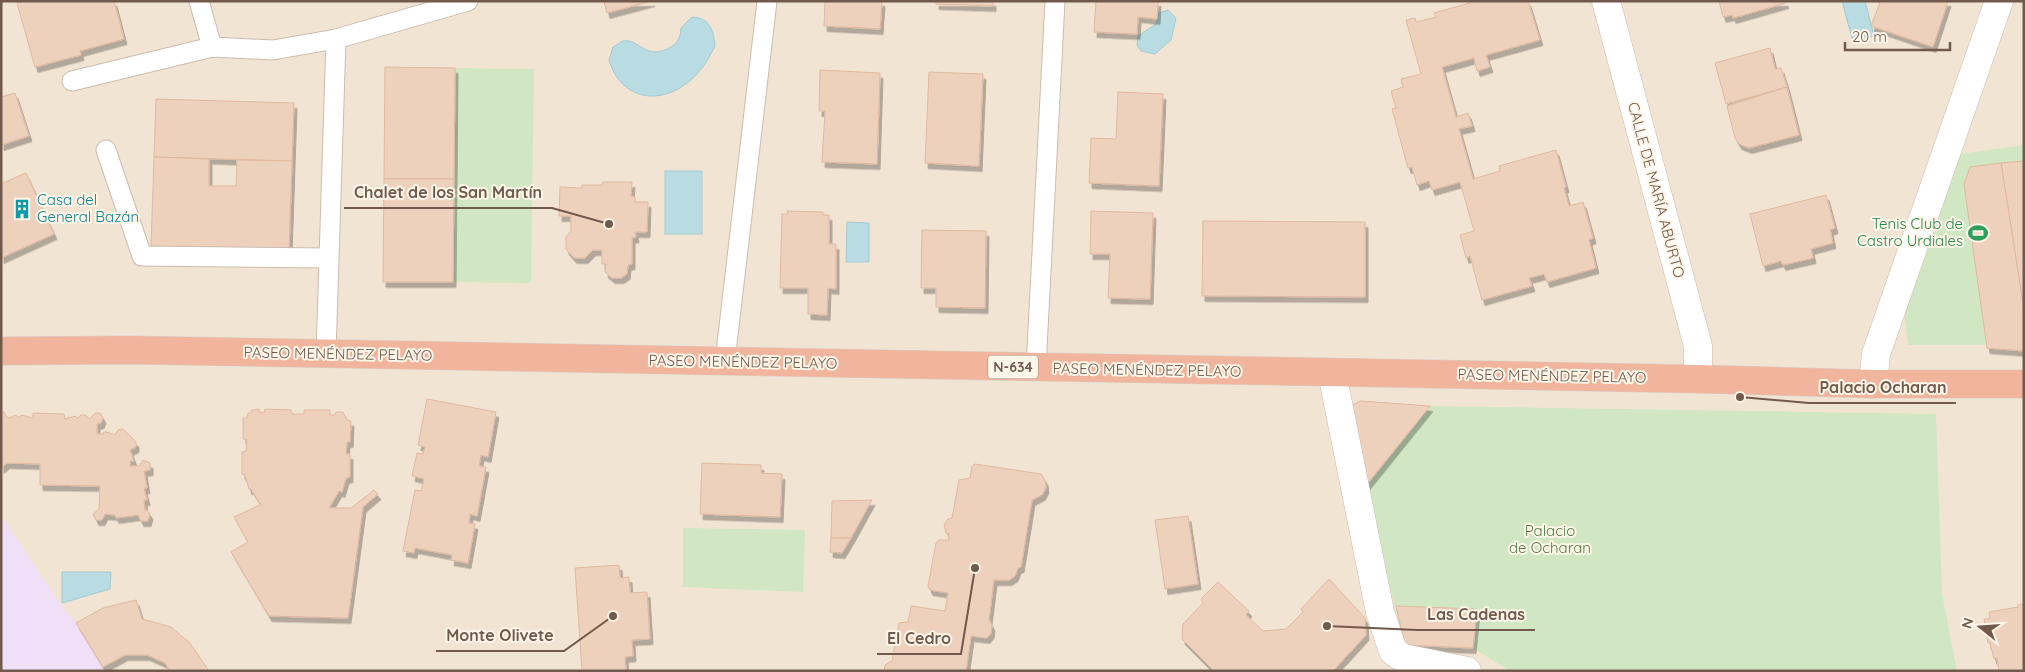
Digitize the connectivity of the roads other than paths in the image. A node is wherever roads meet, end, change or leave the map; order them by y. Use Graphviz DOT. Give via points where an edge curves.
graph roads {
  1 [pos="199,1"];
  2 [pos="468,1"];
  3 [pos="767,1"];
  4 [pos="1055,1"];
  5 [pos="1606,1"];
  6 [pos="1999,1"];
  7 [pos="336,39"];
  8 [pos="212,47"];
  9 [pos="72,81"];
  10 [pos="106,150"];
  11 [pos="328,258"];
  12 [pos="1,351"];
  13 [pos="326,354"];
  14 [pos="725,362"];
  15 [pos="1036,368"];
  16 [pos="1332,373"];
  17 [pos="1698,379"];
  18 [pos="1873,384"];
  19 [pos="2024,384"];
  20 [pos="1467,671"];
  1 -- 8 [label="lane"];
  2 -- 7 [label="lane"];
  3 -- 14 [label="lane"];
  4 -- 15 [label="lane"];
  5 -- 17 [label="street, CALLE DE MARÍA ABURTO" via="1698,346"];
  6 -- 18 [label="street" via="1876,354"];
  7 -- 8 [label="lane" via="273,50"];
  7 -- 11 [label="lane"];
  8 -- 9 [label="lane"];
  10 -- 11 [label="lane" via="142,256"];
  11 -- 13 [label="lane"];
  12 -- 13 [label="highway, PASEO MENÉNDEZ PELAYO / N-634"];
  13 -- 14 [label="highway, PASEO MENÉNDEZ PELAYO / N-634"];
  14 -- 15 [label="highway, PASEO MENÉNDEZ PELAYO / N-634"];
  15 -- 16 [label="highway, PASEO MENÉNDEZ PELAYO / N-634"];
  16 -- 17 [label="highway, PASEO MENÉNDEZ PELAYO / N-634"];
  16 -- 20 [label="street" via="1380,612 1393,651 1403,658"];
  17 -- 18 [label="highway, PASEO MENÉNDEZ PELAYO / N-634"];
  18 -- 19 [label="highway, PASEO MENÉNDEZ PELAYO / N-634"];
}
